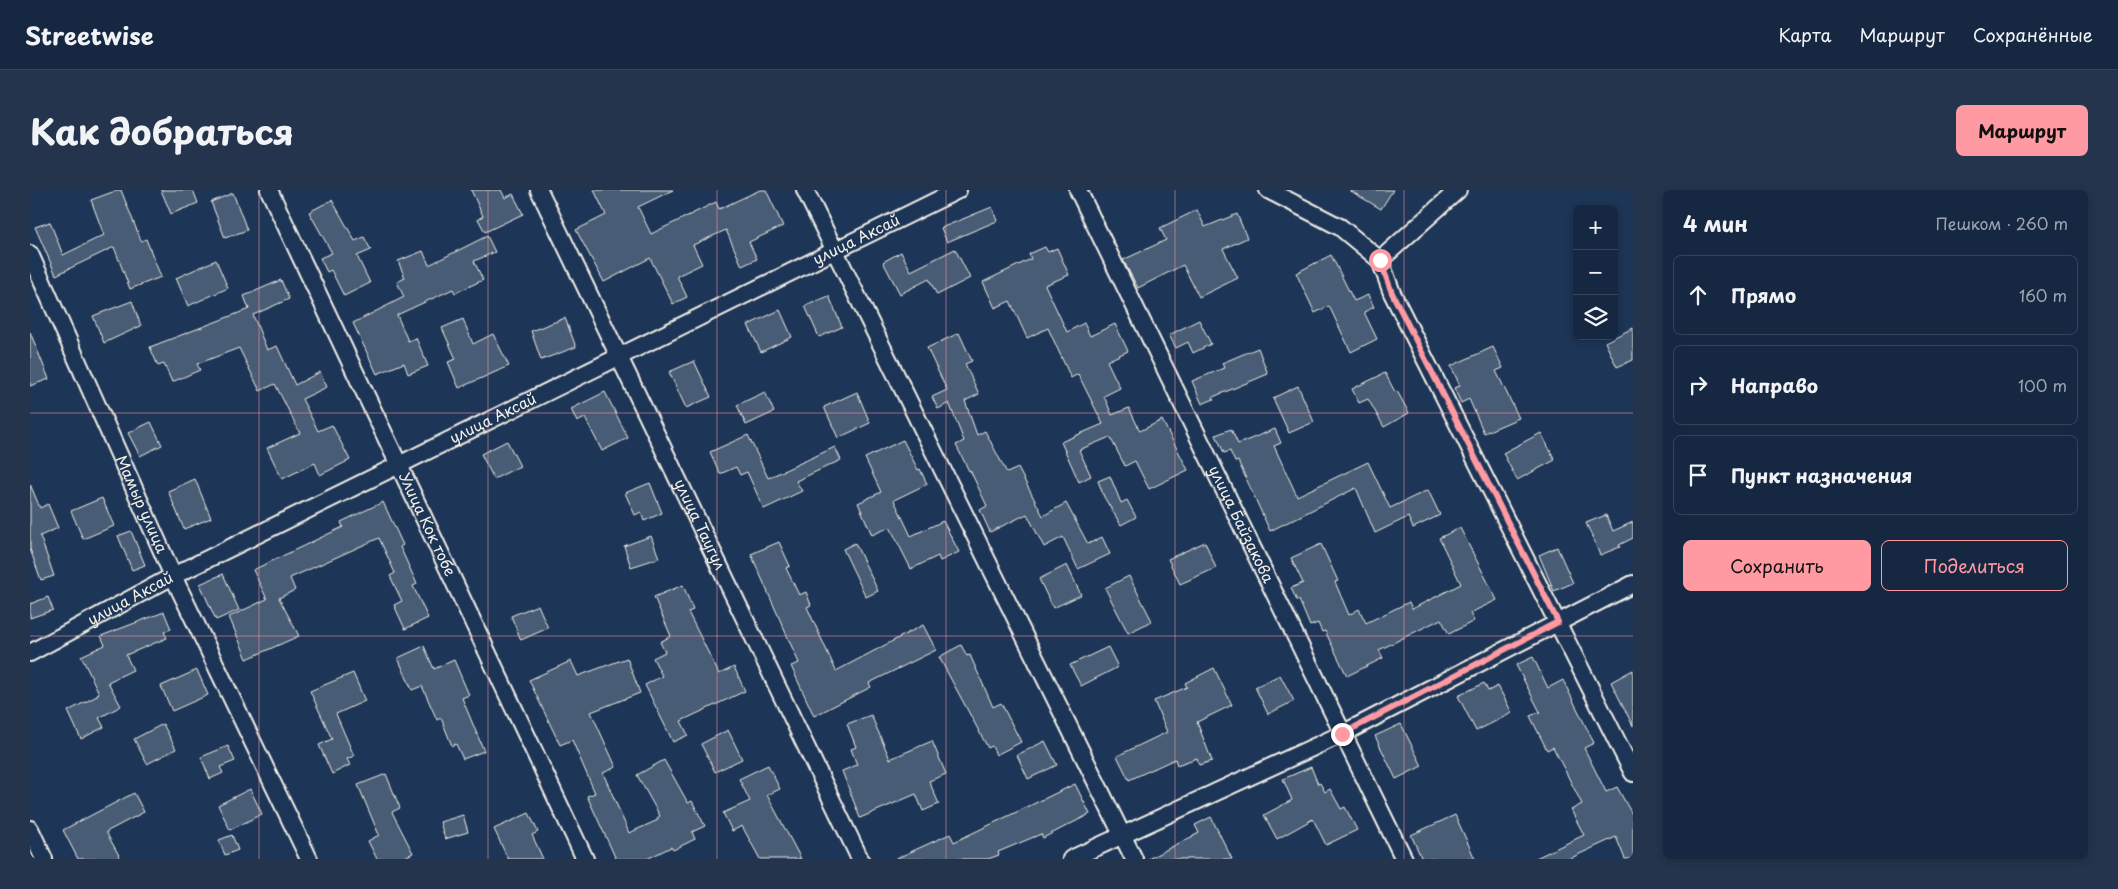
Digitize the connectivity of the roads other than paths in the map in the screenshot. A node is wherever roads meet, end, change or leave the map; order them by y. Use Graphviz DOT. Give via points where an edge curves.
graph roads {
  1 [pos="269,190"];
  2 [pos="539,190"];
  3 [pos="806,190"];
  4 [pos="958,190"];
  5 [pos="1078,190"];
  6 [pos="1268,190"];
  7 [pos="1458,190"];
  8 [pos="835,250"];
  9 [pos="30,254"];
  10 [pos="1380,260"];
  11 [pos="618,358"];
  12 [pos="400,466"];
  13 [pos="173,576"];
  14 [pos="1633,584"];
  15 [pos="1558,622"];
  16 [pos="30,653"];
  17 [pos="1342,734"];
  18 [pos="1633,773"];
  19 [pos="30,829"];
  20 [pos="1122,834"];
  21 [pos="44,859"];
  22 [pos="309,859"];
  23 [pos="585,859"];
  24 [pos="860,859"];
  25 [pos="1070,859"];
  26 [pos="1134,859"];
  27 [pos="1404,859"];
  1 -- 12 [label="street, Улица Кок тобе"];
  2 -- 11 [label="street, улица Таугул"];
  3 -- 8 [label="street"];
  4 -- 8 [label="street, улица Аксай"];
  5 -- 17 [label="street, улица Байзакова"];
  6 -- 10 [label="street" via="1340,227"];
  7 -- 10 [label="street"];
  8 -- 11 [label="street, улица Аксай"];
  8 -- 20 [label="street"];
  9 -- 13 [label="street, Мамыр улица"];
  10 -- 15 [label="street" via="1392,293"];
  11 -- 12 [label="street, улица Аксай"];
  11 -- 24 [label="street, улица Таугул"];
  12 -- 13 [label="street, улица Аксай"];
  12 -- 23 [label="street, Улица Кок тобе"];
  13 -- 16 [label="street, улица Аксай"];
  13 -- 22 [label="street, Мамыр улица"];
  14 -- 15 [label="street"];
  15 -- 17 [label="street"];
  15 -- 18 [label="street"];
  17 -- 20 [label="street"];
  17 -- 27 [label="street, улица Байзакова"];
  19 -- 21 [label="street"];
  20 -- 25 [label="street"];
  20 -- 26 [label="street"];
}
